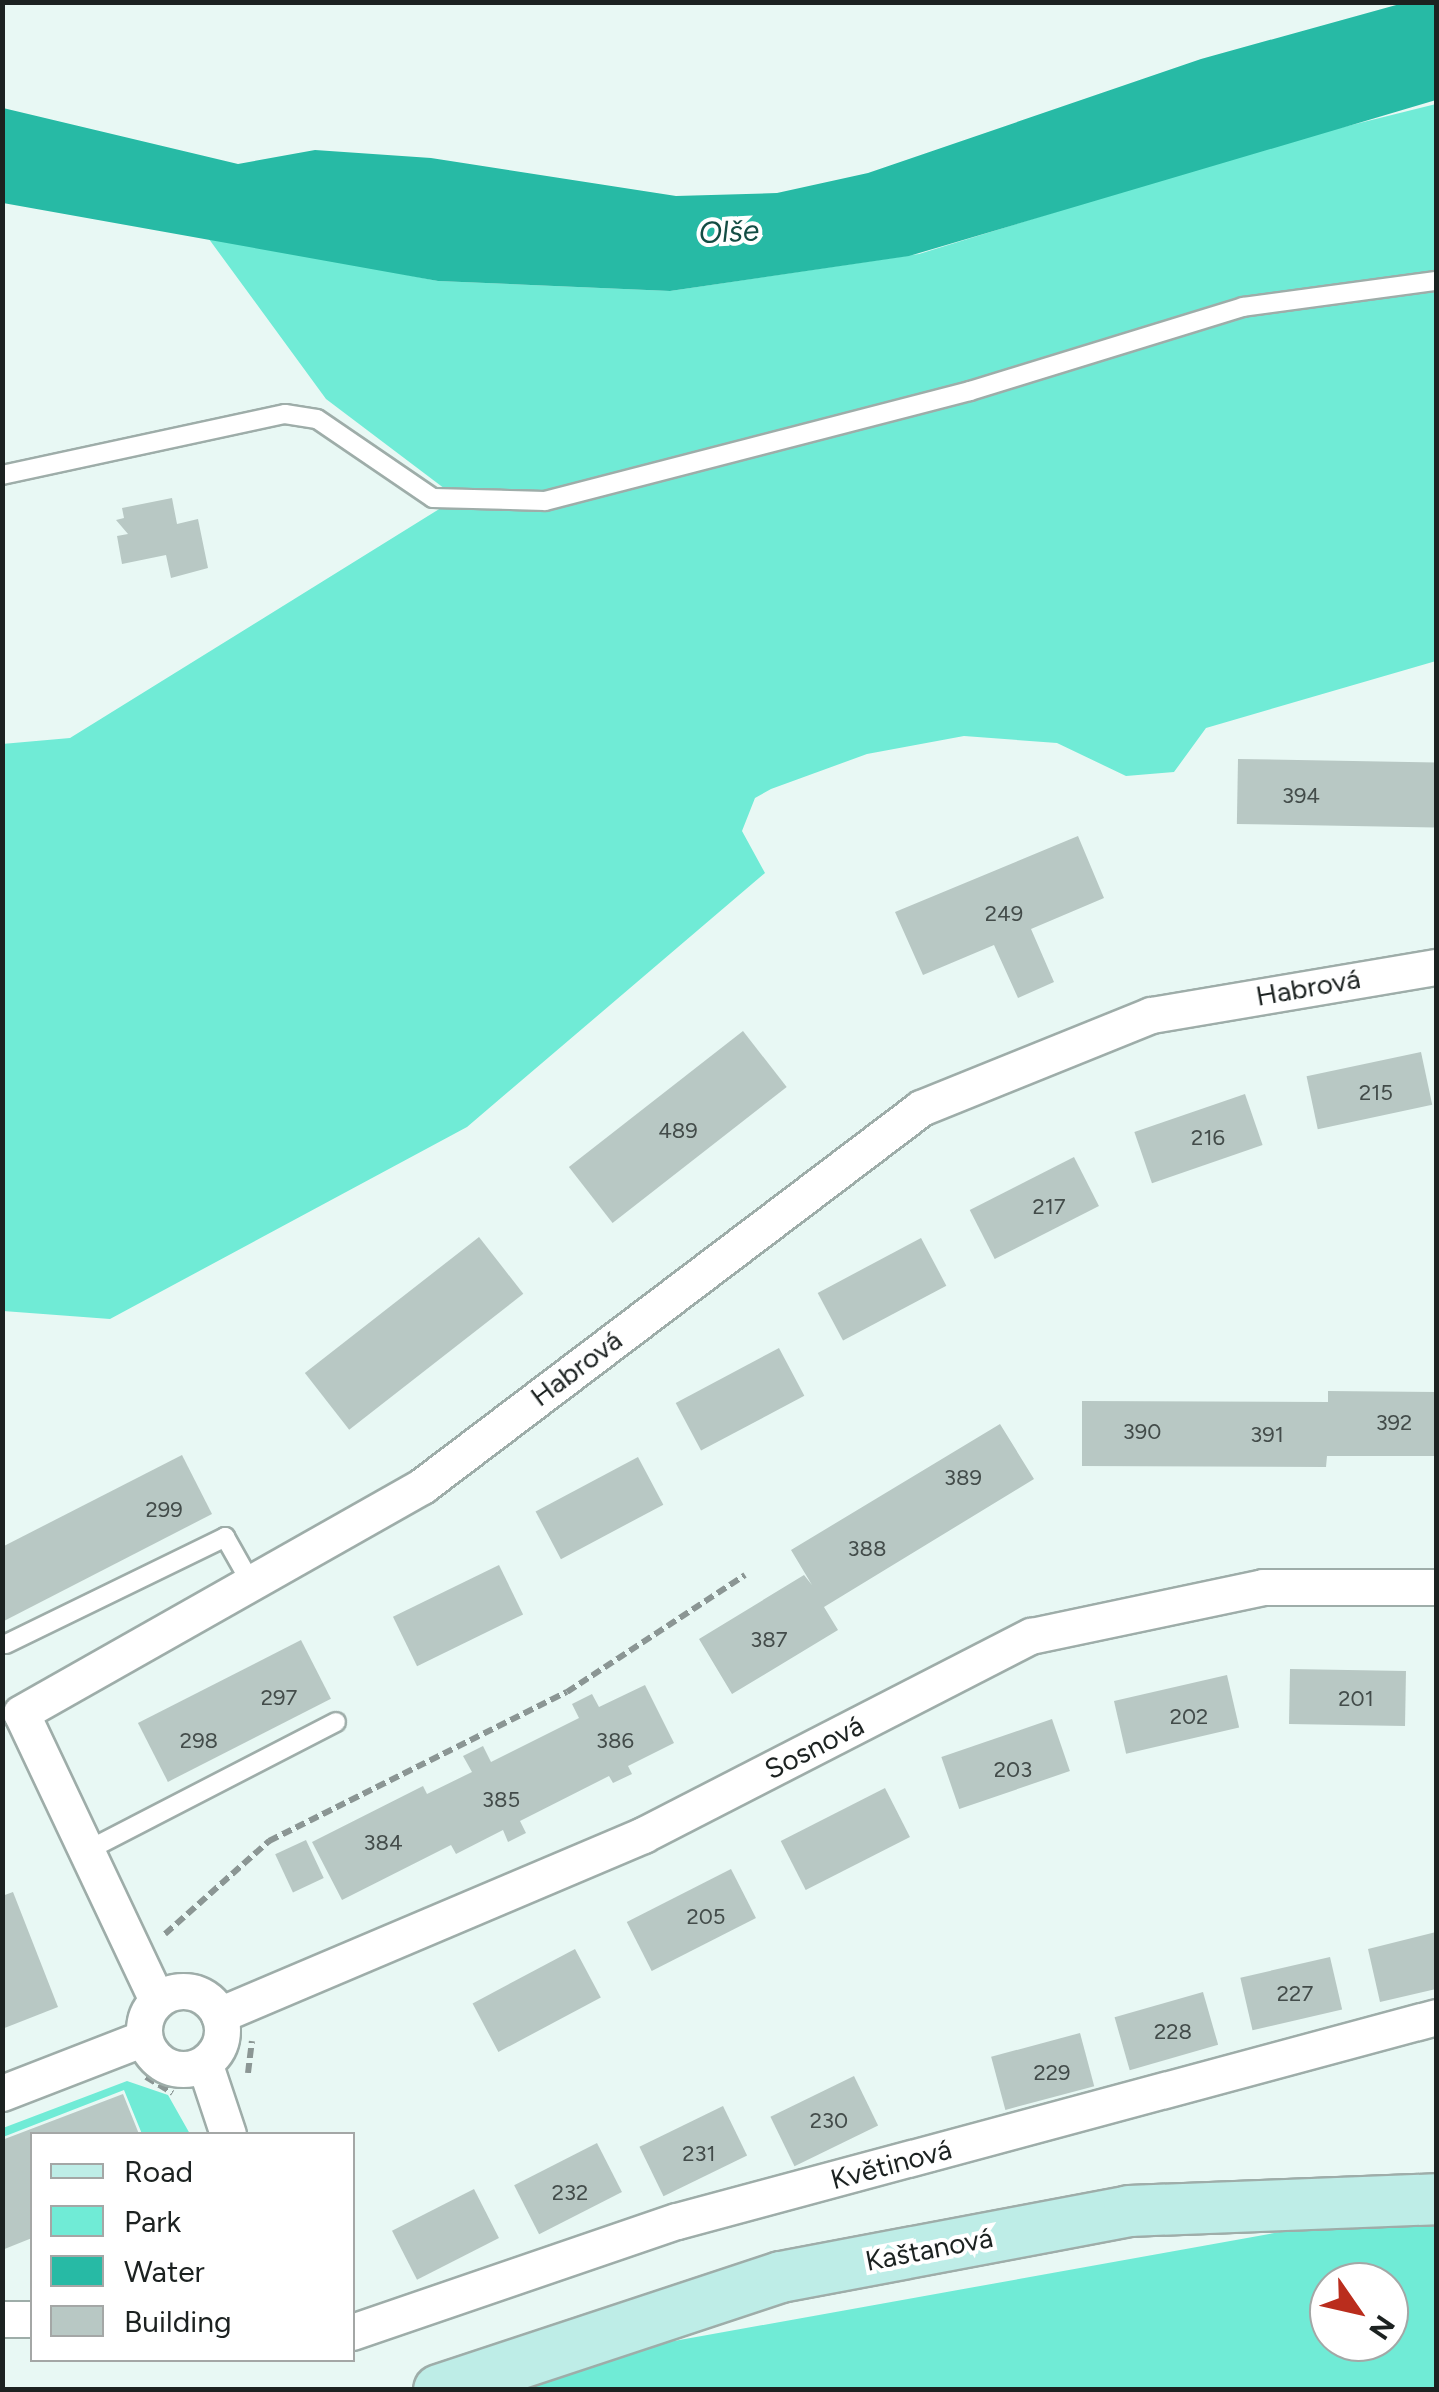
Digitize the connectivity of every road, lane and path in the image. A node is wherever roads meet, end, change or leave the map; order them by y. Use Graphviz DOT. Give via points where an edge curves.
graph roads {
  1 [pos="1436,280"];
  2 [pos="2,475"];
  3 [pos="1436,967"];
  4 [pos="744,1575"];
  5 [pos="1430,1581"];
  6 [pos="251,1583"];
  7 [pos="6,1644"];
  8 [pos="336,1722"];
  9 [pos="88,1850"];
  10 [pos="135,1954"];
  11 [pos="156,1998"];
  12 [pos="219,2016"];
  13 [pos="1436,2018"];
  14 [pos="142,2039"];
  15 [pos="205,2066"];
  16 [pos="139,2076"];
  17 [pos="2,2093"];
  18 [pos="178,2098"];
  19 [pos="227,2132"];
  20 [pos="1436,2198"];
  21 [pos="30,2318"];
  22 [pos="2,2319"];
  23 [pos="355,2331"];
  24 [pos="439,2390"];
  1 -- 2 [label="lane" via="1243,306 970,391 545,501 432,498 316,419 285,414"];
  3 -- 6 [label="street, Habrová" via="1151,1015 921,1108 422,1486"];
  4 -- 10 [label="path" via="566,1692 269,1840"];
  5 -- 12 [label="street, Sosnová" via="1262,1587 1031,1636 643,1835"];
  6 -- 7 [label="lane" via="225,1537"];
  6 -- 9 [label="street, Habrová" via="21,1713"];
  8 -- 9 [label="lane"];
  9 -- 10 [label="street, Habrová"];
  10 -- 11 [label="street, Habrová"];
  11 -- 12 [label="street" via="186,1995"];
  11 -- 14 [label="street" via="142,2012"];
  12 -- 15 [label="street" via="226,2040"];
  13 -- 23 [label="street, Květinová" via="677,2221"];
  14 -- 15 [label="street" via="160,2057"];
  14 -- 17 [label="street"];
  15 -- 19 [label="street"];
  16 -- 18 [label="path"];
  20 -- 24 [label="street, Kaštanová" via="1129,2211 780,2276"];
  21 -- 22 [label="street"];
}
